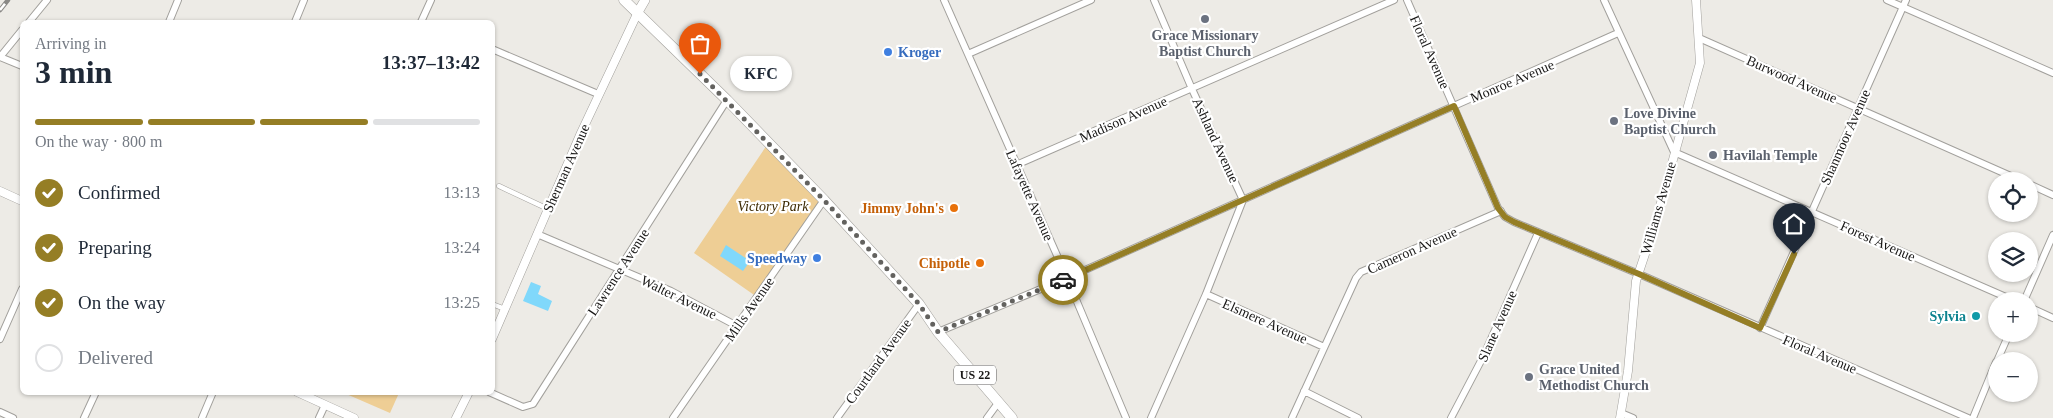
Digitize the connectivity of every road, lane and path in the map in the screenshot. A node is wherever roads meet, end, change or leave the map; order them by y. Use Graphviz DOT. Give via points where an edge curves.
graph roads {
  1 [pos="47,0"];
  2 [pos="177,0"];
  3 [pos="304,0"];
  4 [pos="431,0"];
  5 [pos="624,0"];
  6 [pos="645,0"];
  7 [pos="944,0"];
  8 [pos="1091,0"];
  9 [pos="1154,0"];
  10 [pos="1394,0"];
  11 [pos="1407,0"];
  12 [pos="1604,0"];
  13 [pos="1696,0"];
  14 [pos="1887,0"];
  15 [pos="1906,0"];
  16 [pos="1903,7"];
  17 [pos="638,12"];
  18 [pos="30,20"];
  19 [pos="170,20"];
  20 [pos="296,20"];
  21 [pos="422,20"];
  22 [pos="20,32"];
  23 [pos="1618,33"];
  24 [pos="1699,38"];
  25 [pos="495,50"];
  26 [pos="968,54"];
  27 [pos="0,57"];
  28 [pos="20,65"];
  29 [pos="2053,73"];
  30 [pos="1192,89"];
  31 [pos="598,94"];
  32 [pos="727,100"];
  33 [pos="1454,106"];
  34 [pos="1858,108"];
  35 [pos="1674,152"];
  36 [pos="1016,165"];
  37 [pos="2002,172"];
  38 [pos="498,186"];
  39 [pos="2038,188"];
  40 [pos="0,191"];
  41 [pos="2053,195"];
  42 [pos="20,200"];
  43 [pos="824,200"];
  44 [pos="1243,200"];
  45 [pos="548,210"];
  46 [pos="1501,211"];
  47 [pos="1812,212"];
  48 [pos="1538,233"];
  49 [pos="537,234"];
  50 [pos="2053,235"];
  51 [pos="619,270"];
  52 [pos="1639,274"];
  53 [pos="1067,278"];
  54 [pos="1994,292"];
  55 [pos="2028,292"];
  56 [pos="20,294"];
  57 [pos="1206,294"];
  58 [pos="919,304"];
  59 [pos="495,305"];
  60 [pos="505,309"];
  61 [pos="2038,311"];
  62 [pos="2053,318"];
  63 [pos="737,326"];
  64 [pos="1760,328"];
  65 [pos="495,331"];
  66 [pos="938,332"];
  67 [pos="0,339"];
  68 [pos="1324,347"];
  69 [pos="1988,381"];
  70 [pos="1304,391"];
  71 [pos="95,395"];
  72 [pos="212,395"];
  73 [pos="303,395"];
  74 [pos="468,395"];
  75 [pos="495,395"];
  76 [pos="998,403"];
  77 [pos="325,406"];
  78 [pos="0,412"];
  79 [pos="1621,415"];
  80 [pos="13,418"];
  81 [pos="84,418"];
  82 [pos="202,418"];
  83 [pos="320,418"];
  84 [pos="354,418"];
  85 [pos="456,418"];
  86 [pos="673,418"];
  87 [pos="837,418"];
  88 [pos="987,418"];
  89 [pos="1012,418"];
  90 [pos="1126,418"];
  91 [pos="1151,418"];
  92 [pos="1292,418"];
  93 [pos="1358,418"];
  94 [pos="1451,418"];
  95 [pos="1634,418"];
  96 [pos="1968,418"];
  97 [pos="1973,418"];
  1 -- 18 [label="street"];
  2 -- 19 [label="street"];
  3 -- 20 [label="street"];
  4 -- 21 [label="street"];
  5 -- 17 [label="main road, US 22"];
  6 -- 17 [label="main road, Sherman Avenue"];
  7 -- 26 [label="street, Lafayette Avenue"];
  8 -- 26 [label="street"];
  9 -- 30 [label="street, Ashland Avenue"];
  10 -- 30 [label="street, Madison Avenue"];
  11 -- 33 [label="street, Floral Avenue"];
  12 -- 23 [label="street"];
  13 -- 24 [label="street, Williams Avenue"];
  14 -- 16 [label="street"];
  15 -- 16 [label="street, Shanmoor Avenue"];
  16 -- 29 [label="street"];
  16 -- 34 [label="street, Shanmoor Avenue"];
  17 -- 31 [label="street, Sherman Avenue"];
  17 -- 32 [label="main road, US 22"];
  22 -- 27 [label="street"];
  23 -- 33 [label="street, Monroe Avenue"];
  23 -- 35 [label="street"];
  24 -- 34 [label="street, Burwood Avenue"];
  24 -- 35 [label="street, Williams Avenue" via="1697,77"];
  25 -- 31 [label="street"];
  26 -- 36 [label="street, Lafayette Avenue"];
  27 -- 28 [label="street"];
  30 -- 36 [label="street, Madison Avenue"];
  30 -- 44 [label="street, Ashland Avenue"];
  31 -- 45 [label="street, Sherman Avenue"];
  32 -- 43 [label="main road, US 22"];
  32 -- 51 [label="street, Lawrence Avenue"];
  33 -- 44 [label="street, Monroe Avenue"];
  33 -- 46 [label="street, Floral Avenue"];
  34 -- 37 [label="street, Burwood Avenue"];
  34 -- 47 [label="street, Shanmoor Avenue"];
  35 -- 47 [label="street, Forest Avenue"];
  35 -- 52 [label="street, Williams Avenue"];
  36 -- 53 [label="street, Lafayette Avenue"];
  38 -- 45 [label="street"];
  39 -- 41 [label="street"];
  40 -- 42 [label="street"];
  43 -- 58 [label="main road, US 22"];
  43 -- 63 [label="street, Mills Avenue"];
  44 -- 53 [label="street, Monroe Avenue"];
  44 -- 57 [label="street, Ashland Avenue"];
  45 -- 49 [label="street, Sherman Avenue"];
  46 -- 48 [label="street, Floral Avenue" via="1505,217"];
  46 -- 68 [label="street, Cameron Avenue" via="1361,272"];
  47 -- 54 [label="street, Forest Avenue"];
  47 -- 64 [label="street, Shanmoor Avenue"];
  48 -- 52 [label="street, Floral Avenue"];
  48 -- 94 [label="street, Slane Avenue" via="1483,357"];
  49 -- 51 [label="street, Walter Avenue"];
  49 -- 60 [label="street, Sherman Avenue"];
  50 -- 55 [label="street"];
  51 -- 63 [label="street, Walter Avenue" via="671,291"];
  51 -- 75 [label="street, Lawrence Avenue" via="533,404 523,407"];
  52 -- 64 [label="street, Floral Avenue"];
  52 -- 79 [label="street, Williams Avenue" via="1633,294 1629,362"];
  53 -- 66 [label="street, Monroe Avenue"];
  53 -- 90 [label="street, Lafayette Avenue"];
  56 -- 67 [label="street"];
  57 -- 68 [label="street, Elsmere Avenue"];
  57 -- 91 [label="street, Ashland Avenue"];
  58 -- 66 [label="main road, US 22"];
  58 -- 87 [label="street, Courtland Avenue"];
  59 -- 60 [label="street"];
  60 -- 65 [label="street, Sherman Avenue"];
  61 -- 62 [label="street"];
  63 -- 86 [label="street, Mills Avenue"];
  64 -- 96 [label="street, Floral Avenue"];
  66 -- 76 [label="main road, US 22"];
  68 -- 70 [label="street, Cameron Avenue"];
  69 -- 97 [label="street"];
  70 -- 92 [label="street, Cameron Avenue"];
  70 -- 93 [label="street"];
  71 -- 81 [label="street"];
  72 -- 82 [label="street"];
  73 -- 77 [label="street"];
  74 -- 85 [label="street"];
  76 -- 88 [label="street"];
  76 -- 89 [label="main road, US 22"];
  77 -- 83 [label="street"];
  77 -- 84 [label="street"];
  78 -- 80 [label="street"];
  79 -- 95 [label="street"];
}
